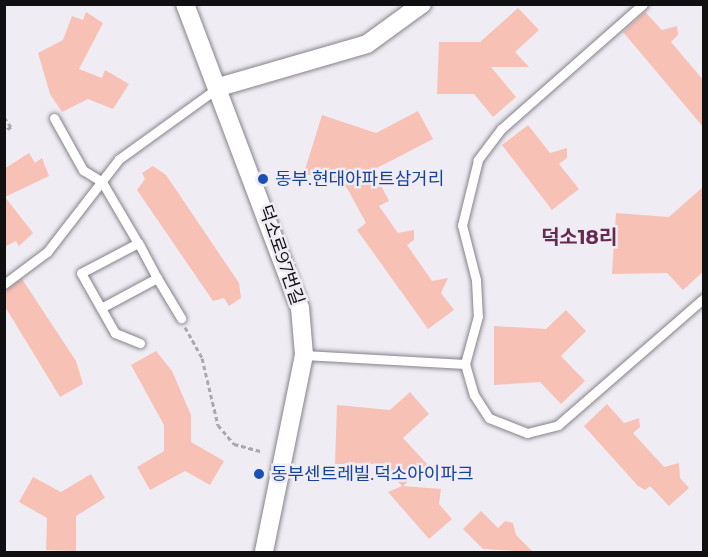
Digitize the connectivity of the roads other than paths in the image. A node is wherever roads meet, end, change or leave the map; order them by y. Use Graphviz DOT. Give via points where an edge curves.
graph roads {
  1 [pos="185,4"];
  2 [pos="422,4"];
  3 [pos="643,4"];
  4 [pos="219,87"];
  5 [pos="54,118"];
  6 [pos="102,182"];
  7 [pos="138,243"];
  8 [pos="157,278"];
  9 [pos="4,284"];
  10 [pos="704,298"];
  11 [pos="101,308"];
  12 [pos="181,318"];
  13 [pos="140,343"];
  14 [pos="304,355"];
  15 [pos="465,364"];
  16 [pos="264,552"];
  1 -- 4 [label="street, 덕소로97번길"];
  2 -- 4 [label="street" via="368,44"];
  3 -- 15 [label="lane" via="501,129 478,160 462,225 478,316"];
  4 -- 6 [label="lane" via="119,159"];
  4 -- 14 [label="street, 덕소로97번길" via="289,268"];
  5 -- 6 [label="lane" via="83,170"];
  6 -- 7 [label="lane"];
  6 -- 9 [label="lane" via="47,252"];
  7 -- 8 [label="lane"];
  7 -- 11 [label="lane" via="81,273"];
  8 -- 11 [label="lane"];
  8 -- 12 [label="lane"];
  10 -- 15 [label="lane" via="558,425 527,433 489,418 474,395"];
  11 -- 13 [label="lane" via="115,333"];
  14 -- 15 [label="lane"];
  14 -- 16 [label="street, 덕소로97번길"];
}
